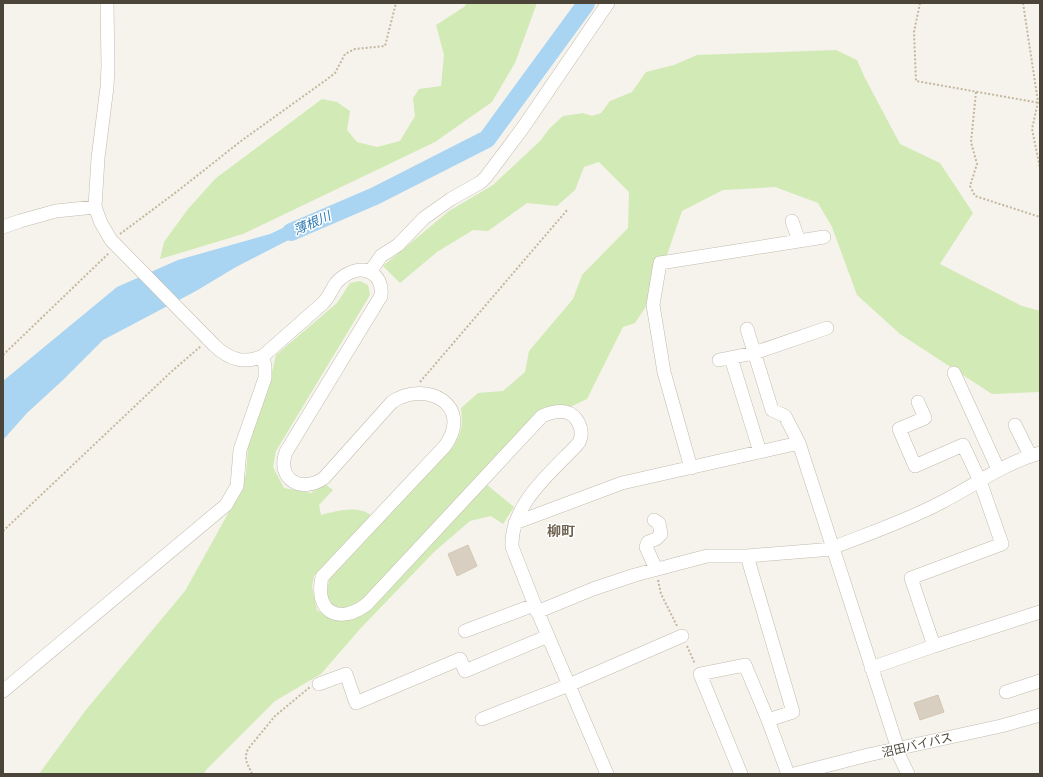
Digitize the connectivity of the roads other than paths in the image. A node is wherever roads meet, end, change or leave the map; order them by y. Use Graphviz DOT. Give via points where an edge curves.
graph roads {
  1 [pos="107,3"];
  2 [pos="608,3"];
  3 [pos="95,206"];
  4 [pos="792,220"];
  5 [pos="3,227"];
  6 [pos="824,237"];
  7 [pos="799,241"];
  8 [pos="370,272"];
  9 [pos="827,328"];
  10 [pos="747,329"];
  11 [pos="754,353"];
  12 [pos="263,356"];
  13 [pos="954,374"];
  14 [pos="918,402"];
  15 [pos="1016,426"];
  16 [pos="799,443"];
  17 [pos="760,452"];
  18 [pos="1035,454"];
  19 [pos="691,468"];
  20 [pos="998,469"];
  21 [pos="980,480"];
  22 [pos="654,520"];
  23 [pos="515,523"];
  24 [pos="833,549"];
  25 [pos="747,556"];
  26 [pos="656,569"];
  27 [pos="536,608"];
  28 [pos="1040,612"];
  29 [pos="465,632"];
  30 [pos="548,636"];
  31 [pos="682,636"];
  32 [pos="934,646"];
  33 [pos="871,668"];
  34 [pos="1040,680"];
  35 [pos="319,684"];
  36 [pos="569,685"];
  37 [pos="3,691"];
  38 [pos="1006,692"];
  39 [pos="1040,715"];
  40 [pos="482,720"];
  41 [pos="768,720"];
  42 [pos="897,749"];
  43 [pos="607,774"];
  44 [pos="741,774"];
  45 [pos="788,774"];
  46 [pos="794,774"];
  47 [pos="908,774"];
  1 -- 3 [label="street" via="108,80"];
  2 -- 8 [label="street" via="486,177 424,218 398,245 381,256"];
  3 -- 5 [label="street" via="56,211"];
  3 -- 12 [label="street" via="111,240 222,352 245,361"];
  4 -- 7 [label="street"];
  6 -- 7 [label="street"];
  7 -- 19 [label="street" via="660,262 654,305 657,327 664,372"];
  8 -- 12 [label="street" via="356,271 343,277 327,299"];
  8 -- 23 [label="street" via="379,280 381,296 286,452 283,459 287,476 300,485 317,483 392,402 400,397 414,393 439,398 453,412 455,421 451,438 445,446 322,577 319,587 324,606 339,615 359,610 367,604 542,416 567,412 574,416 579,424 580,441 538,486"];
  9 -- 11 [label="street"];
  10 -- 11 [label="street"];
  11 -- 16 [label="street" via="772,410 785,416"];
  11 -- 17 [label="street" via="725,359"];
  12 -- 37 [label="street" via="265,378 240,450 237,486 226,505"];
  13 -- 20 [label="street"];
  14 -- 21 [label="street" via="925,418 899,429 915,466 963,445"];
  15 -- 18 [label="street"];
  16 -- 17 [label="street"];
  16 -- 24 [label="street"];
  17 -- 19 [label="street"];
  18 -- 20 [label="street"];
  19 -- 23 [label="street" via="622,483"];
  20 -- 21 [label="street"];
  21 -- 24 [label="street" via="911,518"];
  21 -- 32 [label="street" via="1002,544 911,578"];
  22 -- 26 [label="street" via="659,523 661,534 648,542 646,547"];
  23 -- 27 [label="street" via="512,547"];
  24 -- 25 [label="street"];
  24 -- 33 [label="street"];
  25 -- 26 [label="street" via="707,556"];
  25 -- 41 [label="street" via="793,712"];
  26 -- 27 [label="street"];
  27 -- 29 [label="street"];
  27 -- 30 [label="street"];
  28 -- 32 [label="street"];
  30 -- 35 [label="street" via="465,671 460,658 356,703 346,674"];
  30 -- 36 [label="street"];
  31 -- 36 [label="street"];
  32 -- 33 [label="street"];
  33 -- 42 [label="street"];
  34 -- 38 [label="street"];
  36 -- 40 [label="street"];
  36 -- 43 [label="street"];
  39 -- 42 [label="street, 沼田バイパス"];
  41 -- 44 [label="street" via="745,665 700,674"];
  41 -- 45 [label="street"];
  42 -- 46 [label="street, 沼田バイパス"];
  42 -- 47 [label="street"];
}
